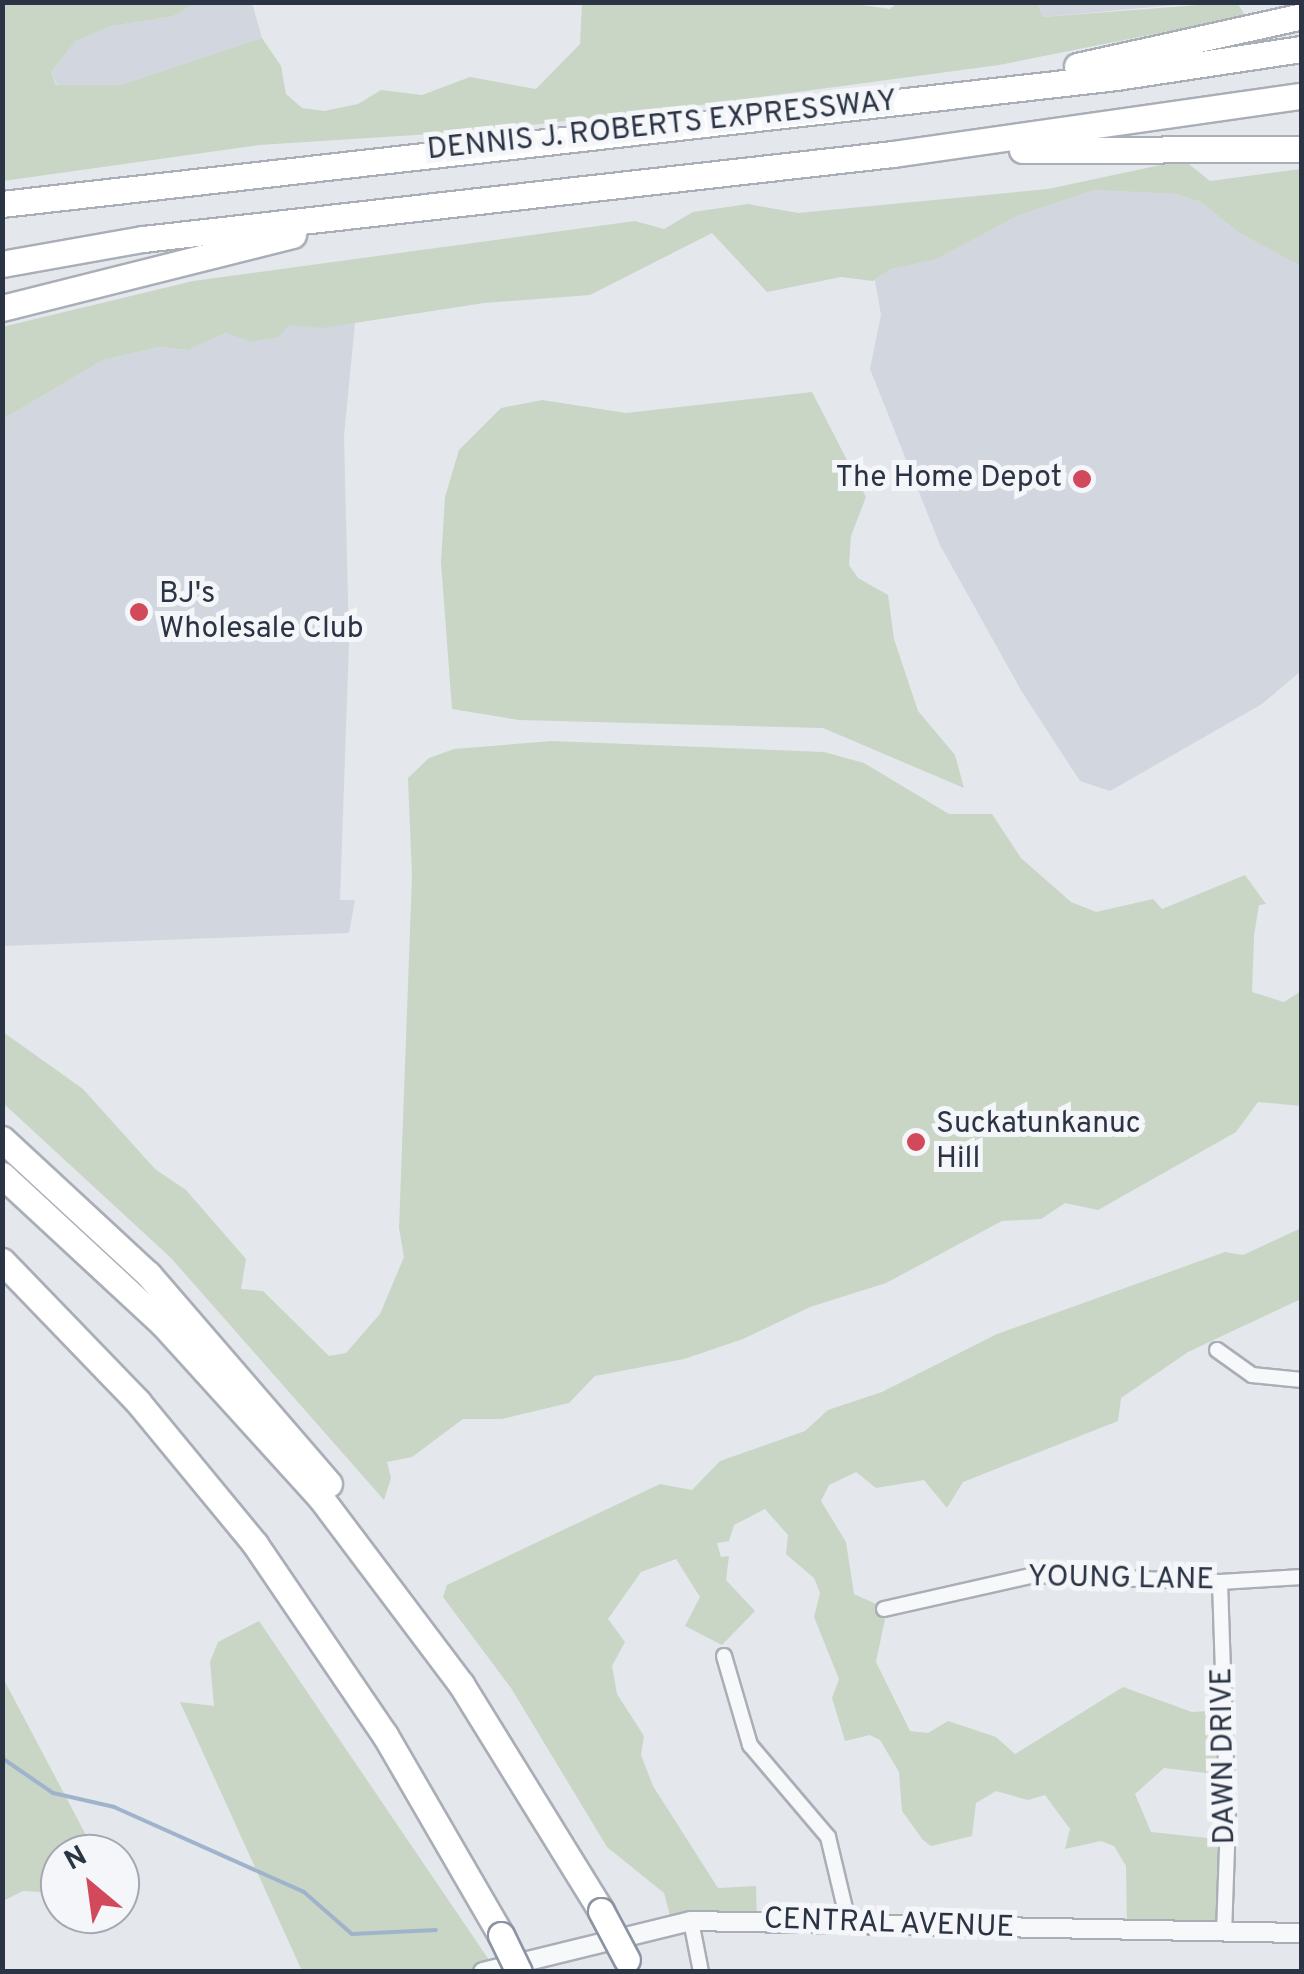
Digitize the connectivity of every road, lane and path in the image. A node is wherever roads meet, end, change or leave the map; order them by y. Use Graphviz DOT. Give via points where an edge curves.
graph roads {
  1 [pos="1302,16"];
  2 [pos="1302,49"];
  3 [pos="1302,96"];
  4 [pos="812,110"];
  5 [pos="1302,149"];
  6 [pos="892,154"];
  7 [pos="446,202"];
  8 [pos="9,204"];
  9 [pos="2,264"];
  10 [pos="2,308"];
  11 [pos="2,1139"];
  12 [pos="2,1175"];
  13 [pos="2,1261"];
  14 [pos="1217,1350"];
  15 [pos="1302,1380"];
  16 [pos="1302,1577"];
  17 [pos="1220,1582"];
  18 [pos="884,1610"];
  19 [pos="724,1656"];
  20 [pos="462,1684"];
  21 [pos="691,1921"];
  22 [pos="848,1925"];
  23 [pos="1224,1931"];
  24 [pos="1302,1933"];
  25 [pos="630,1966"];
  26 [pos="483,1972"];
  27 [pos="519,1972"];
  28 [pos="702,1972"];
  1 -- 4 [label="highway" via="1148,53"];
  2 -- 4 [label="highway, DENNIS J. ROBERTS EXPRESSWAY" via="1163,72"];
  3 -- 6 [label="highway, DENNIS J. ROBERTS EXPRESSWAY"];
  4 -- 8 [label="highway, DENNIS J. ROBERTS EXPRESSWAY"];
  5 -- 6 [label="highway"];
  6 -- 7 [label="highway, DENNIS J. ROBERTS EXPRESSWAY"];
  7 -- 9 [label="highway" via="143,239"];
  7 -- 10 [label="highway" via="179,260"];
  11 -- 20 [label="highway" via="148,1274 274,1413 414,1602"];
  12 -- 20 [label="highway" via="130,1290 260,1427"];
  13 -- 27 [label="highway, bridge" via="169,1437 255,1544 385,1735"];
  14 -- 15 [label="street" via="1252,1375"];
  16 -- 17 [label="street, YOUNG LANE"];
  17 -- 18 [label="street, YOUNG LANE" via="1034,1575"];
  17 -- 23 [label="street, DAWN DRIVE" via="1228,1819"];
  19 -- 22 [label="street" via="750,1745 828,1837"];
  20 -- 25 [label="highway, bridge"];
  21 -- 22 [label="street, CENTRAL AVENUE"];
  21 -- 26 [label="street, CENTRAL AVENUE"];
  21 -- 28 [label="street"];
  22 -- 23 [label="street, CENTRAL AVENUE"];
  23 -- 24 [label="street, CENTRAL AVENUE"];
}
